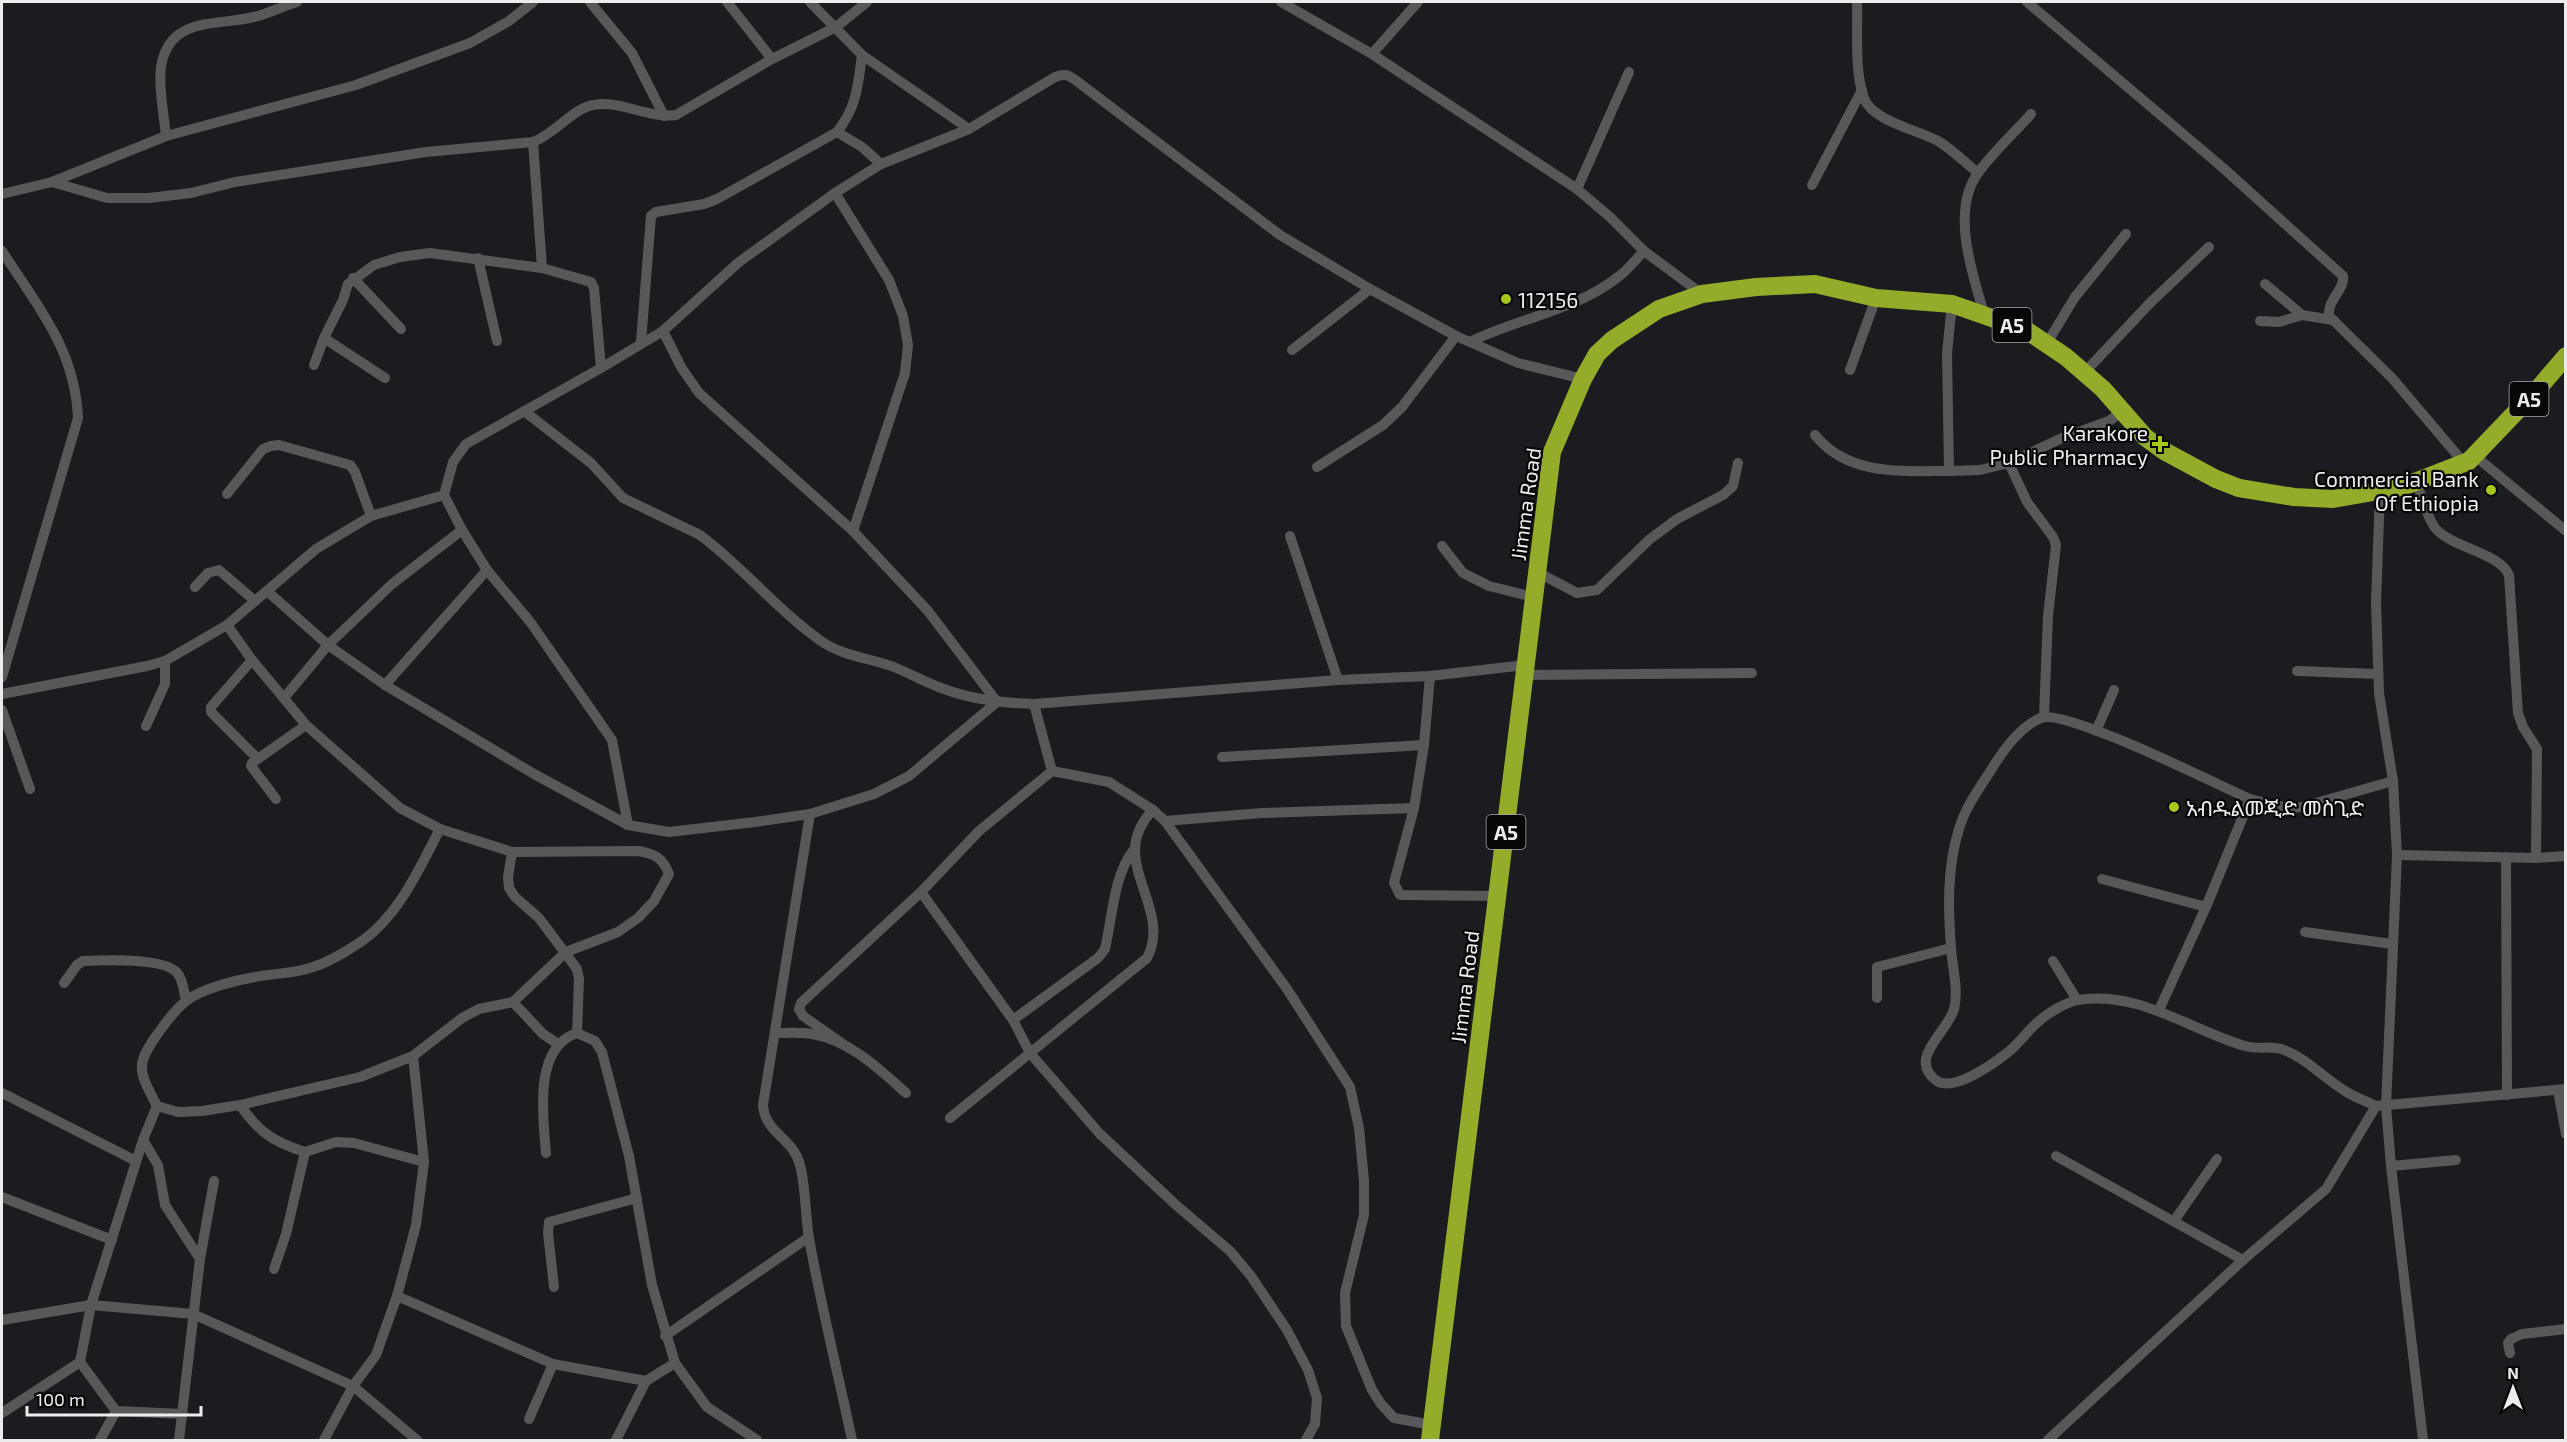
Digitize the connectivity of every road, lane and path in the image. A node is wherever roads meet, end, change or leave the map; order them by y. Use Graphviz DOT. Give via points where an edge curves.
graph roads {
  1 [pos="297,2"];
  2 [pos="533,2"];
  3 [pos="590,2"];
  4 [pos="727,2"];
  5 [pos="810,2"];
  6 [pos="867,2"];
  7 [pos="1281,2"];
  8 [pos="1418,2"];
  9 [pos="1857,2"];
  10 [pos="2027,2"];
  11 [pos="836,27"];
  12 [pos="1372,54"];
  13 [pos="862,55"];
  14 [pos="771,59"];
  15 [pos="1629,72"];
  16 [pos="1862,90"];
  17 [pos="2031,114"];
  18 [pos="664,116"];
  19 [pos="969,129"];
  20 [pos="837,132"];
  21 [pos="166,136"];
  22 [pos="533,142"];
  23 [pos="881,164"];
  24 [pos="1978,173"];
  25 [pos="52,182"];
  26 [pos="1812,185"];
  27 [pos="1577,189"];
  28 [pos="835,193"];
  29 [pos="2,194"];
  30 [pos="2126,234"];
  31 [pos="2209,247"];
  32 [pos="1644,251"];
  33 [pos="2,252"];
  34 [pos="478,258"];
  35 [pos="542,268"];
  36 [pos="353,278"];
  37 [pos="2265,284"];
  38 [pos="1370,289"];
  39 [pos="1702,294"];
  40 [pos="1876,298"];
  41 [pos="1952,303"];
  42 [pos="2302,315"];
  43 [pos="1985,317"];
  44 [pos="2333,320"];
  45 [pos="2260,321"];
  46 [pos="401,329"];
  47 [pos="663,331"];
  48 [pos="1455,336"];
  49 [pos="324,338"];
  50 [pos="497,341"];
  51 [pos="641,342"];
  52 [pos="1470,342"];
  53 [pos="2047,343"];
  54 [pos="1292,350"];
  55 [pos="2563,364"];
  56 [pos="314,365"];
  57 [pos="601,369"];
  58 [pos="1850,370"];
  59 [pos="2084,374"];
  60 [pos="385,378"];
  61 [pos="1583,379"];
  62 [pos="524,411"];
  63 [pos="2121,412"];
  64 [pos="1815,435"];
  65 [pos="2469,460"];
  66 [pos="1738,463"];
  67 [pos="2009,463"];
  68 [pos="1317,467"];
  69 [pos="1949,471"];
  70 [pos="2416,482"];
  71 [pos="2380,491"];
  72 [pos="227,494"];
  73 [pos="444,495"];
  74 [pos="371,516"];
  75 [pos="462,530"];
  76 [pos="853,531"];
  77 [pos="2565,531"];
  78 [pos="1290,536"];
  79 [pos="1442,546"];
  80 [pos="487,570"];
  81 [pos="1538,572"];
  82 [pos="195,586"];
  83 [pos="267,591"];
  84 [pos="1534,597"];
  85 [pos="255,601"];
  86 [pos="227,625"];
  87 [pos="328,645"];
  88 [pos="252,660"];
  89 [pos="165,661"];
  90 [pos="1525,670"];
  91 [pos="2297,671"];
  92 [pos="1752,673"];
  93 [pos="2378,674"];
  94 [pos="1430,676"];
  95 [pos="2,677"];
  96 [pos="1338,680"];
  97 [pos="386,685"];
  98 [pos="2114,690"];
  99 [pos="2,694"];
  100 [pos="284,698"];
  101 [pos="997,702"];
  102 [pos="1034,704"];
  103 [pos="2,710"];
  104 [pos="2044,716"];
  105 [pos="306,725"];
  106 [pos="146,726"];
  107 [pos="2096,731"];
  108 [pos="1424,745"];
  109 [pos="1222,757"];
  110 [pos="257,758"];
  111 [pos="1052,771"];
  112 [pos="2393,782"];
  113 [pos="30,789"];
  114 [pos="276,798"];
  115 [pos="2250,799"];
  116 [pos="1414,808"];
  117 [pos="1153,810"];
  118 [pos="810,814"];
  119 [pos="1165,821"];
  120 [pos="628,825"];
  121 [pos="440,829"];
  122 [pos="1133,851"];
  123 [pos="512,852"];
  124 [pos="2397,855"];
  125 [pos="2565,856"];
  126 [pos="2506,858"];
  127 [pos="2536,858"];
  128 [pos="2102,879"];
  129 [pos="921,892"];
  130 [pos="1498,896"];
  131 [pos="2206,907"];
  132 [pos="2305,932"];
  133 [pos="2392,944"];
  134 [pos="1951,948"];
  135 [pos="566,952"];
  136 [pos="2053,961"];
  137 [pos="64,983"];
  138 [pos="1877,998"];
  139 [pos="186,1000"];
  140 [pos="2077,1000"];
  141 [pos="513,1002"];
  142 [pos="2159,1010"];
  143 [pos="1014,1020"];
  144 [pos="577,1032"];
  145 [pos="775,1034"];
  146 [pos="558,1044"];
  147 [pos="843,1044"];
  148 [pos="1030,1053"];
  149 [pos="412,1056"];
  150 [pos="2562,1089"];
  151 [pos="2,1093"];
  152 [pos="906,1093"];
  153 [pos="2507,1095"];
  154 [pos="240,1105"];
  155 [pos="157,1106"];
  156 [pos="2381,1106"];
  157 [pos="950,1118"];
  158 [pos="2565,1134"];
  159 [pos="143,1140"];
  160 [pos="305,1152"];
  161 [pos="546,1153"];
  162 [pos="2055,1156"];
  163 [pos="2217,1159"];
  164 [pos="2456,1160"];
  165 [pos="136,1161"];
  166 [pos="424,1162"];
  167 [pos="2391,1166"];
  168 [pos="214,1181"];
  169 [pos="2,1197"];
  170 [pos="637,1198"];
  171 [pos="2174,1221"];
  172 [pos="809,1237"];
  173 [pos="112,1240"];
  174 [pos="200,1259"];
  175 [pos="2243,1260"];
  176 [pos="274,1269"];
  177 [pos="554,1287"];
  178 [pos="397,1296"];
  179 [pos="91,1305"];
  180 [pos="194,1314"];
  181 [pos="2,1320"];
  182 [pos="2565,1329"];
  183 [pos="665,1336"];
  184 [pos="2510,1353"];
  185 [pos="80,1362"];
  186 [pos="675,1363"];
  187 [pos="553,1364"];
  188 [pos="646,1381"];
  189 [pos="353,1386"];
  190 [pos="116,1411"];
  191 [pos="2,1413"];
  192 [pos="183,1414"];
  193 [pos="529,1419"];
  194 [pos="1431,1433"];
  195 [pos="100,1440"];
  196 [pos="179,1440"];
  197 [pos="324,1440"];
  198 [pos="417,1440"];
  199 [pos="616,1440"];
  200 [pos="757,1440"];
  201 [pos="852,1440"];
  202 [pos="1306,1440"];
  203 [pos="2048,1440"];
  204 [pos="2423,1440"];
  1 -- 21 [label="street" via="257,16 198,25 177,36 165,52 161,68"];
  2 -- 21 [label="street" via="470,43 356,85"];
  3 -- 18 [label="street" via="632,53"];
  4 -- 14 [label="street"];
  5 -- 11 [label="street"];
  6 -- 11 [label="street"];
  7 -- 12 [label="street"];
  8 -- 12 [label="street"];
  9 -- 16 [label="street"];
  10 -- 44 [label="street" via="2222,167 2343,276 2329,310"];
  11 -- 13 [label="street"];
  11 -- 14 [label="street"];
  12 -- 27 [label="street"];
  13 -- 19 [label="street"];
  13 -- 20 [label="street" via="854,104"];
  14 -- 18 [label="street" via="676,115"];
  15 -- 27 [label="street"];
  16 -- 24 [label="street" via="1871,109 1939,142"];
  16 -- 26 [label="street"];
  17 -- 24 [label="street"];
  18 -- 22 [label="street" via="594,104"];
  19 -- 23 [label="street"];
  19 -- 38 [label="street" via="1055,77 1068,75 1280,235"];
  20 -- 23 [label="street"];
  20 -- 51 [label="street" via="717,199 651,216"];
  21 -- 25 [label="street"];
  22 -- 25 [label="street" via="426,152 149,198 107,198"];
  22 -- 35 [label="street"];
  23 -- 28 [label="street"];
  24 -- 43 [label="street" via="1966,200 1967,253"];
  25 -- 29 [label="street"];
  27 -- 32 [label="street"];
  28 -- 47 [label="street" via="739,262"];
  28 -- 76 [label="street" via="889,280 903,316 908,345 905,373"];
  30 -- 53 [label="street" via="2075,297"];
  31 -- 59 [label="street"];
  32 -- 39 [label="street"];
  32 -- 52 [label="street" via="1619,277 1599,290"];
  33 -- 95 [label="street" via="55,331 77,391 78,418"];
  34 -- 35 [label="street"];
  34 -- 36 [label="street" via="429,253 400,257 374,265"];
  34 -- 50 [label="street"];
  35 -- 57 [label="street" via="593,284"];
  36 -- 46 [label="street"];
  36 -- 49 [label="street"];
  37 -- 42 [label="street"];
  38 -- 48 [label="street"];
  38 -- 54 [label="street"];
  39 -- 40 [label="highway, Jimma Road / A5" via="1815,284"];
  39 -- 61 [label="highway, Jimma Road / A5" via="1659,309 1612,340 1597,354"];
  40 -- 41 [label="highway, Jimma Road / A5"];
  40 -- 58 [label="street"];
  41 -- 43 [label="highway, Jimma Road / A5"];
  41 -- 69 [label="street" via="1947,353"];
  42 -- 44 [label="street"];
  42 -- 45 [label="street" via="2279,322"];
  43 -- 53 [label="highway, Jimma Road / A5" via="2026,330"];
  44 -- 65 [label="street"];
  47 -- 51 [label="street"];
  47 -- 76 [label="street" via="699,393"];
  48 -- 52 [label="street"];
  48 -- 68 [label="street" via="1402,407 1383,425"];
  49 -- 56 [label="street"];
  49 -- 60 [label="street"];
  51 -- 57 [label="street"];
  52 -- 61 [label="street" via="1530,368"];
  53 -- 59 [label="highway, Jimma Road / A5"];
  55 -- 65 [label="highway, Jimma Road / A5"];
  57 -- 62 [label="street"];
  59 -- 63 [label="highway, Jimma Road / A5" via="2103,389"];
  61 -- 81 [label="highway, Jimma Road / A5" via="1552,452"];
  62 -- 73 [label="street" via="465,444 453,462"];
  62 -- 101 [label="street" via="591,463 630,502 711,543 823,642 946,690"];
  63 -- 67 [label="street" via="2109,421"];
  63 -- 71 [label="highway, Jimma Road / A5" via="2164,451 2239,488 2332,499"];
  64 -- 69 [label="street" via="1833,453 1860,466 1889,471"];
  65 -- 70 [label="highway, Jimma Road / A5"];
  65 -- 77 [label="street"];
  66 -- 81 [label="street" via="1733,486 1650,539 1597,590 1577,593"];
  67 -- 69 [label="street" via="1980,470"];
  67 -- 104 [label="street" via="2027,502 2056,545 2048,616"];
  70 -- 71 [label="highway, Jimma Road / A5"];
  70 -- 127 [label="street" via="2435,529 2500,563 2509,575 2518,713 2537,749"];
  71 -- 93 [label="street"];
  72 -- 74 [label="street" via="263,449 279,445 350,465"];
  73 -- 74 [label="street"];
  73 -- 75 [label="street"];
  74 -- 83 [label="street" via="316,549"];
  75 -- 80 [label="street"];
  75 -- 87 [label="street" via="392,584"];
  76 -- 101 [label="street" via="928,611"];
  78 -- 96 [label="street"];
  79 -- 84 [label="street" via="1462,573 1489,586"];
  80 -- 97 [label="street"];
  80 -- 120 [label="street" via="531,623 612,740"];
  81 -- 84 [label="highway, Jimma Road / A5"];
  82 -- 85 [label="street" via="208,573 219,570"];
  83 -- 85 [label="street"];
  83 -- 87 [label="street"];
  84 -- 90 [label="highway, Jimma Road / A5"];
  85 -- 86 [label="street"];
  86 -- 88 [label="street"];
  86 -- 89 [label="street"];
  87 -- 97 [label="street"];
  87 -- 100 [label="street"];
  88 -- 100 [label="street"];
  88 -- 110 [label="street" via="211,712"];
  89 -- 99 [label="street"];
  89 -- 106 [label="street" via="165,684"];
  90 -- 92 [label="street"];
  90 -- 94 [label="street"];
  90 -- 130 [label="highway, Jimma Road / A5"];
  91 -- 93 [label="street"];
  93 -- 112 [label="street"];
  94 -- 96 [label="street"];
  94 -- 108 [label="street"];
  96 -- 102 [label="street"];
  97 -- 120 [label="street"];
  98 -- 107 [label="street"];
  100 -- 105 [label="street"];
  101 -- 102 [label="street"];
  101 -- 118 [label="street" via="909,776 874,795"];
  102 -- 111 [label="street"];
  103 -- 113 [label="street"];
  104 -- 107 [label="street" via="2062,718"];
  104 -- 134 [label="street" via="2013,740 1995,763 1959,827 1950,867"];
  105 -- 110 [label="street"];
  105 -- 121 [label="street" via="400,808"];
  107 -- 115 [label="street"];
  108 -- 109 [label="street"];
  108 -- 116 [label="street"];
  110 -- 114 [label="street" via="251,766"];
  111 -- 117 [label="street" via="1108,782"];
  111 -- 129 [label="street" via="979,831"];
  112 -- 115 [label="street" via="2302,807 2280,807"];
  112 -- 124 [label="street"];
  115 -- 131 [label="street"];
  116 -- 119 [label="street"];
  116 -- 130 [label="street" via="1394,883 1400,895"];
  117 -- 119 [label="street"];
  117 -- 122 [label="street" via="1139,829"];
  118 -- 120 [label="street" via="669,832"];
  118 -- 145 [label="street"];
  119 -- 194 [label="street" via="1287,989 1350,1087 1359,1128 1364,1215 1345,1293 1346,1326 1381,1404 1394,1418"];
  121 -- 123 [label="street"];
  121 -- 139 [label="street" via="402,897 388,917 363,940 315,967 222,985"];
  122 -- 143 [label="street" via="1120,875 1105,949"];
  122 -- 148 [label="street" via="1153,924 1152,947 1147,958"];
  123 -- 135 [label="street" via="509,888"];
  123 -- 135 [label="street" via="639,851 655,854 666,864 669,874 665,884 638,918 618,932"];
  124 -- 126 [label="street"];
  124 -- 133 [label="street"];
  125 -- 127 [label="street"];
  126 -- 127 [label="street"];
  126 -- 153 [label="street"];
  128 -- 131 [label="street"];
  129 -- 143 [label="street"];
  129 -- 147 [label="street" via="801,1003 803,1016"];
  130 -- 194 [label="highway, Jimma Road / A5"];
  131 -- 142 [label="street"];
  132 -- 133 [label="street"];
  133 -- 156 [label="street"];
  134 -- 138 [label="street" via="1877,967"];
  134 -- 140 [label="street" via="1954,1007 1925,1059 1930,1074 1941,1083 1968,1078 2008,1053 2040,1020"];
  135 -- 141 [label="street"];
  135 -- 144 [label="street" via="579,979"];
  136 -- 140 [label="street"];
  137 -- 139 [label="street" via="83,961 156,963 178,974"];
  139 -- 155 [label="street" via="144,1053 144,1081"];
  140 -- 142 [label="street" via="2122,1001"];
  141 -- 146 [label="street"];
  141 -- 149 [label="street" via="479,1009 462,1018"];
  142 -- 156 [label="street" via="2245,1046 2284,1049 2347,1093"];
  143 -- 148 [label="street"];
  144 -- 146 [label="street"];
  144 -- 170 [label="street" via="595,1041 602,1052"];
  145 -- 147 [label="street" via="810,1033"];
  145 -- 172 [label="street" via="764,1116 795,1150 801,1166"];
  146 -- 161 [label="street" via="543,1089"];
  147 -- 152 [label="street"];
  148 -- 157 [label="street"];
  148 -- 202 [label="street" via="1099,1133 1230,1251 1251,1276 1287,1330 1311,1379 1317,1409 1315,1424"];
  149 -- 154 [label="street" via="360,1077"];
  149 -- 166 [label="street"];
  150 -- 153 [label="street"];
  150 -- 158 [label="street"];
  151 -- 165 [label="street"];
  153 -- 156 [label="street"];
  154 -- 155 [label="street" via="178,1112"];
  154 -- 160 [label="street" via="261,1131 280,1144"];
  155 -- 159 [label="street"];
  156 -- 167 [label="street"];
  156 -- 175 [label="street" via="2326,1189"];
  159 -- 165 [label="street"];
  159 -- 174 [label="street" via="158,1165 165,1205"];
  160 -- 166 [label="street" via="336,1142 354,1143"];
  160 -- 176 [label="street"];
  162 -- 171 [label="street"];
  163 -- 171 [label="street"];
  164 -- 167 [label="street"];
  165 -- 173 [label="street"];
  166 -- 178 [label="street" via="416,1225"];
  167 -- 204 [label="street"];
  168 -- 174 [label="street"];
  169 -- 173 [label="street"];
  170 -- 177 [label="street" via="549,1222"];
  170 -- 183 [label="street"];
  171 -- 175 [label="street"];
  172 -- 183 [label="street"];
  172 -- 201 [label="street"];
  173 -- 179 [label="street"];
  174 -- 180 [label="street"];
  175 -- 203 [label="street"];
  178 -- 187 [label="street"];
  178 -- 189 [label="street" via="376,1355"];
  179 -- 180 [label="street"];
  179 -- 181 [label="street"];
  179 -- 185 [label="street"];
  180 -- 189 [label="street"];
  180 -- 192 [label="street"];
  182 -- 184 [label="street" via="2514,1337 2508,1343"];
  183 -- 186 [label="street"];
  185 -- 190 [label="street"];
  185 -- 191 [label="street"];
  186 -- 188 [label="street"];
  186 -- 200 [label="street" via="707,1407"];
  187 -- 188 [label="street"];
  187 -- 193 [label="street"];
  188 -- 199 [label="street"];
  189 -- 197 [label="street"];
  189 -- 198 [label="street"];
  190 -- 192 [label="street"];
  190 -- 195 [label="street"];
  192 -- 196 [label="street"];
}
